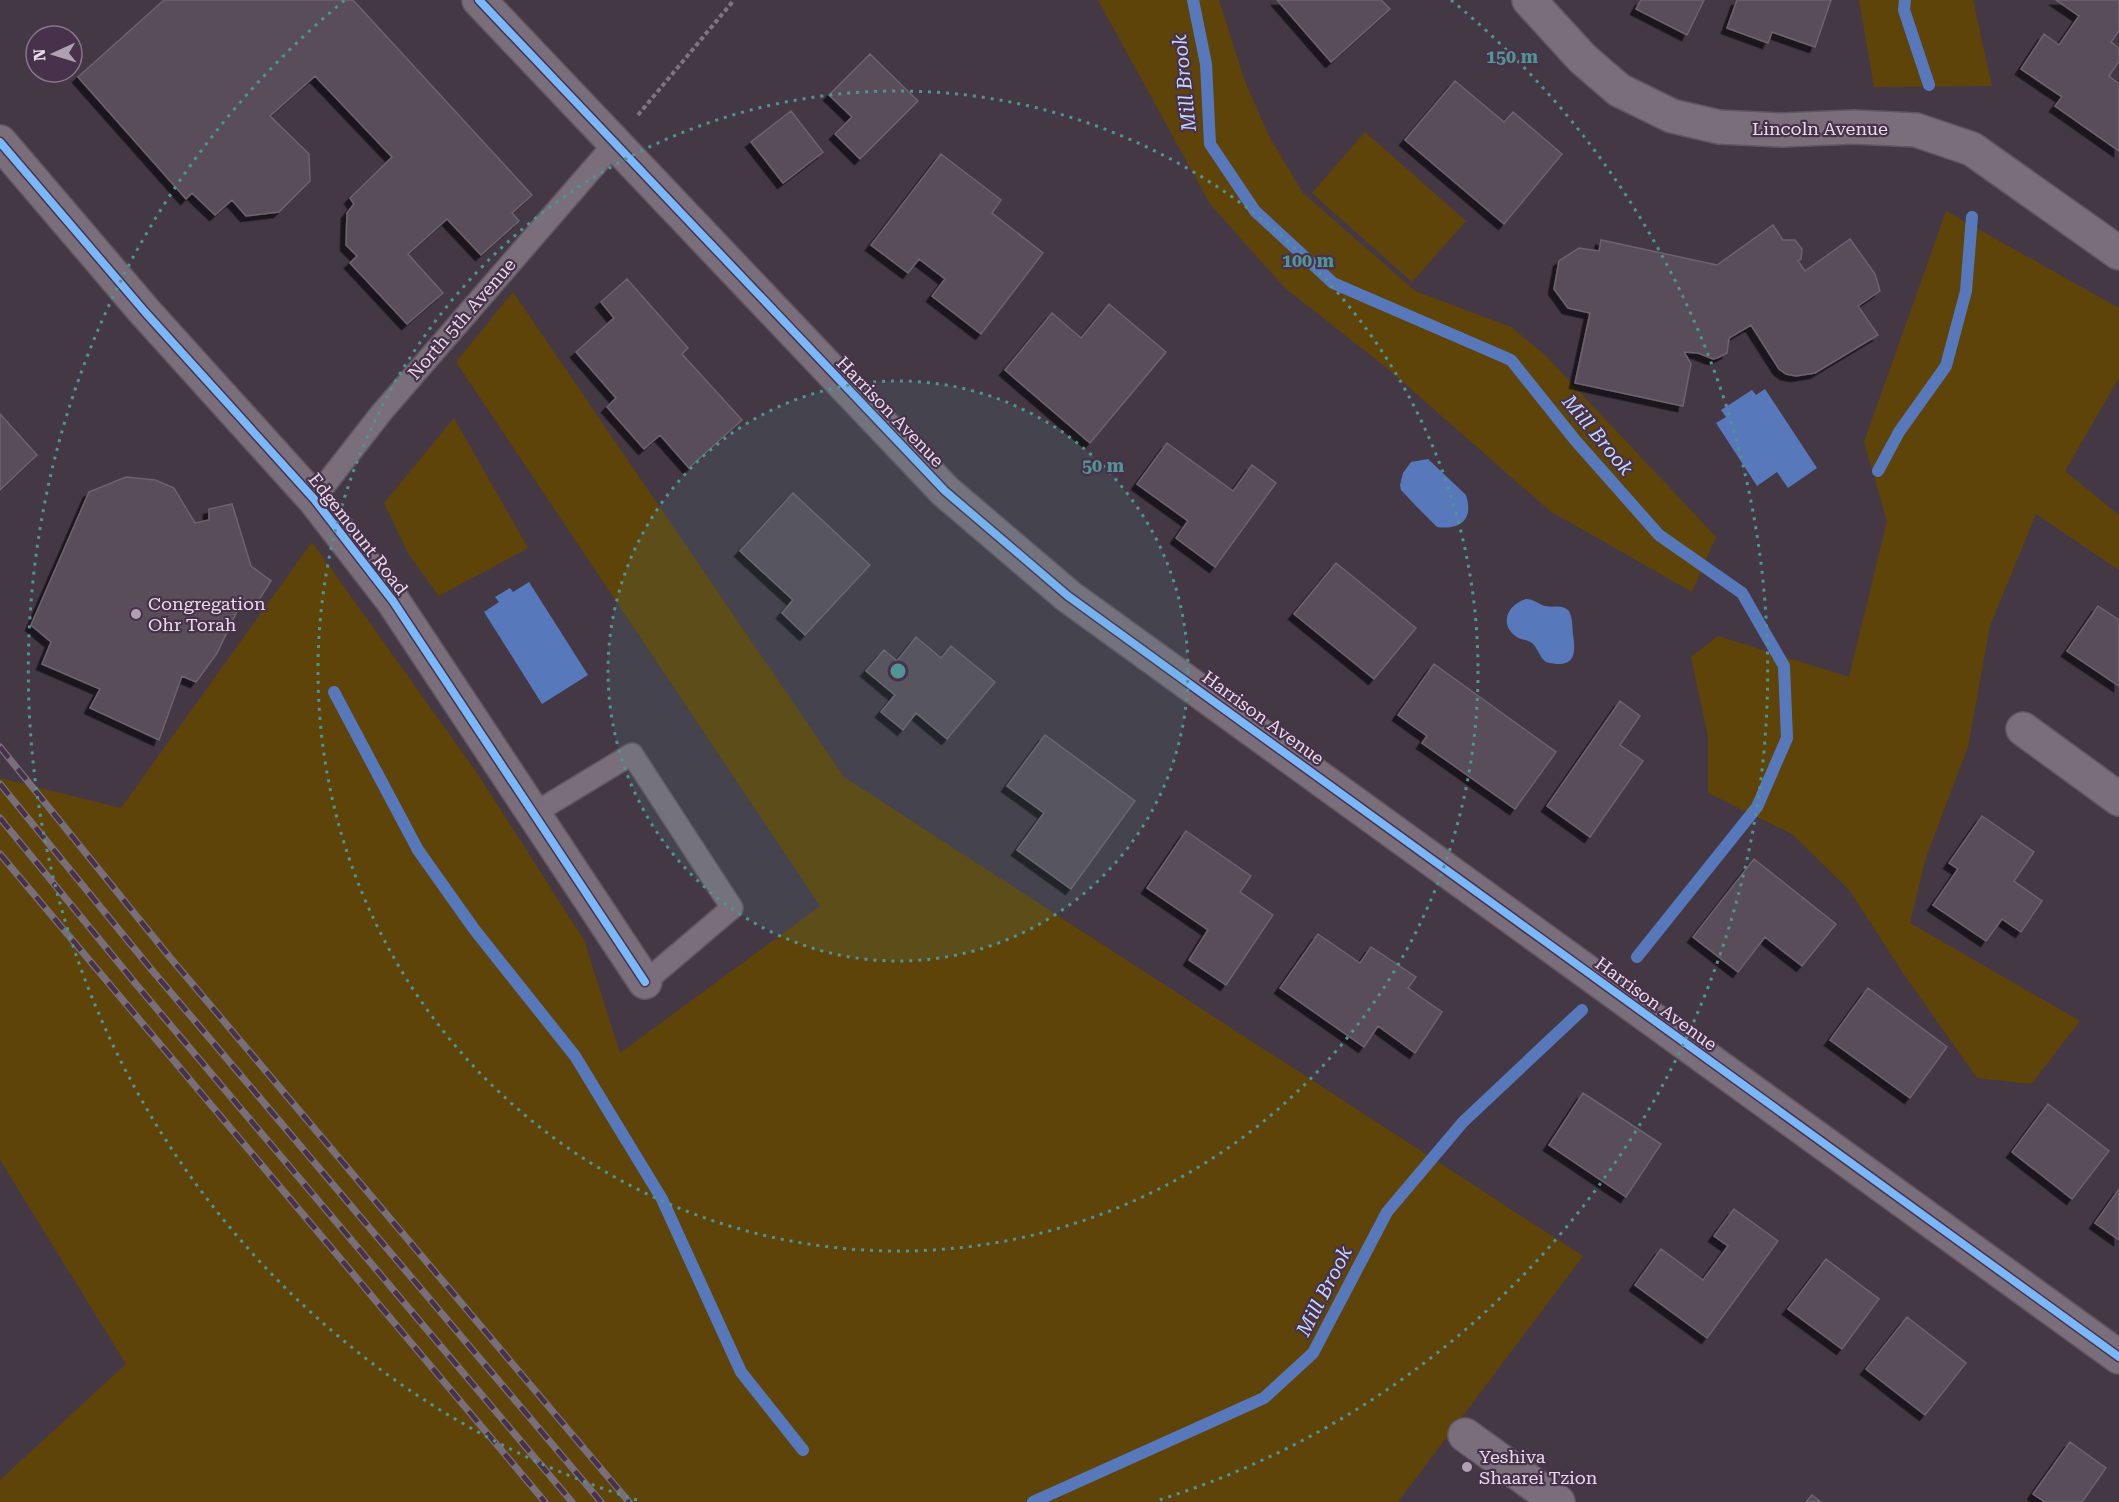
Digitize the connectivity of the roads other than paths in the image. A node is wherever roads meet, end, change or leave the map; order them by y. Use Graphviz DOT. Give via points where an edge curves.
graph roads {
  1 [pos="479,0"];
  2 [pos="1529,0"];
  3 [pos="0,142"];
  4 [pos="614,144"];
  5 [pos="2119,253"];
  6 [pos="314,499"];
  7 [pos="2023,729"];
  8 [pos="2119,799"];
  9 [pos="533,814"];
  10 [pos="645,982"];
  11 [pos="2119,1357"];
  12 [pos="1465,1435"];
  13 [pos="1558,1502"];
  1 -- 4 [label="street, Harrison Avenue"];
  2 -- 5 [label="street, Lincoln Avenue" via="1583,59 1619,90 1672,116 1719,127 1916,130 1972,149"];
  3 -- 6 [label="street, Edgemount Road" via="145,312"];
  4 -- 6 [label="lane, North 5th Avenue" via="382,412"];
  4 -- 11 [label="street, Harrison Avenue" via="945,491 1068,596"];
  6 -- 9 [label="street, Edgemount Road" via="393,601"];
  7 -- 8 [label="street"];
  9 -- 10 [label="street, Edgemount Road"];
  9 -- 10 [label="lane" via="632,753 732,908"];
  12 -- 13 [label="street"];
}
